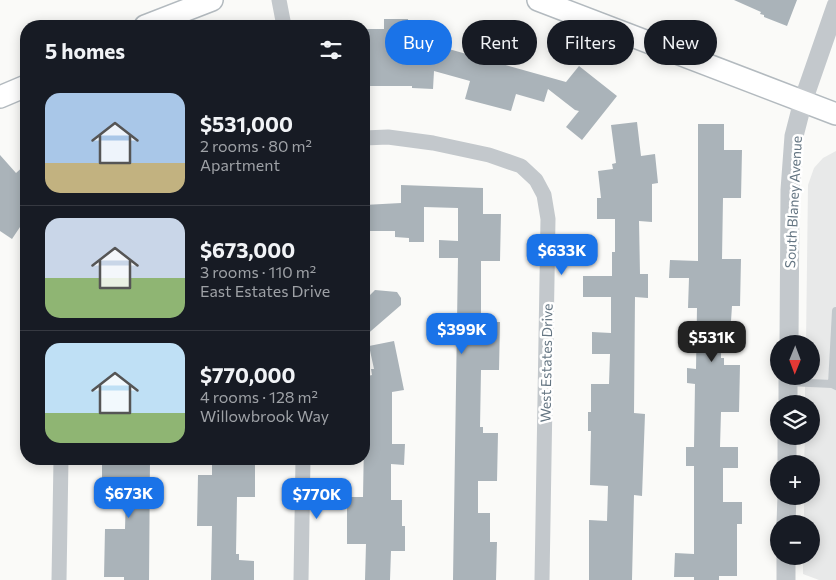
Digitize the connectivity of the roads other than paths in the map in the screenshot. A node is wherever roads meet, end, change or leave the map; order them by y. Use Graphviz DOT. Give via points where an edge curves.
graph roads {
  1 [pos="212,0"];
  2 [pos="279,0"];
  3 [pos="538,0"];
  4 [pos="836,6"];
  5 [pos="160,20"];
  6 [pos="283,20"];
  7 [pos="20,89"];
  8 [pos="0,97"];
  9 [pos="803,102"];
  10 [pos="836,114"];
  11 [pos="370,138"];
  12 [pos="836,311"];
  13 [pos="788,335"];
  14 [pos="820,383"];
  15 [pos="834,385"];
  16 [pos="61,465"];
  17 [pos="303,465"];
  18 [pos="786,565"];
  19 [pos="59,580"];
  20 [pos="301,580"];
  21 [pos="542,580"];
  22 [pos="786,580"];
  1 -- 5 [label="main road"];
  2 -- 6 [label="street"];
  3 -- 9 [label="main road"];
  4 -- 9 [label="street, South Blaney Avenue"];
  7 -- 8 [label="main road"];
  9 -- 10 [label="main road"];
  9 -- 13 [label="street, South Blaney Avenue" via="794,136 791,175"];
  11 -- 21 [label="street, West Estates Drive" via="433,143 489,155 521,166 536,180 544,195 548,219"];
  12 -- 15 [label="lane"];
  14 -- 15 [label="lane"];
  16 -- 19 [label="street"];
  17 -- 20 [label="street"];
  18 -- 22 [label="street"];
}
